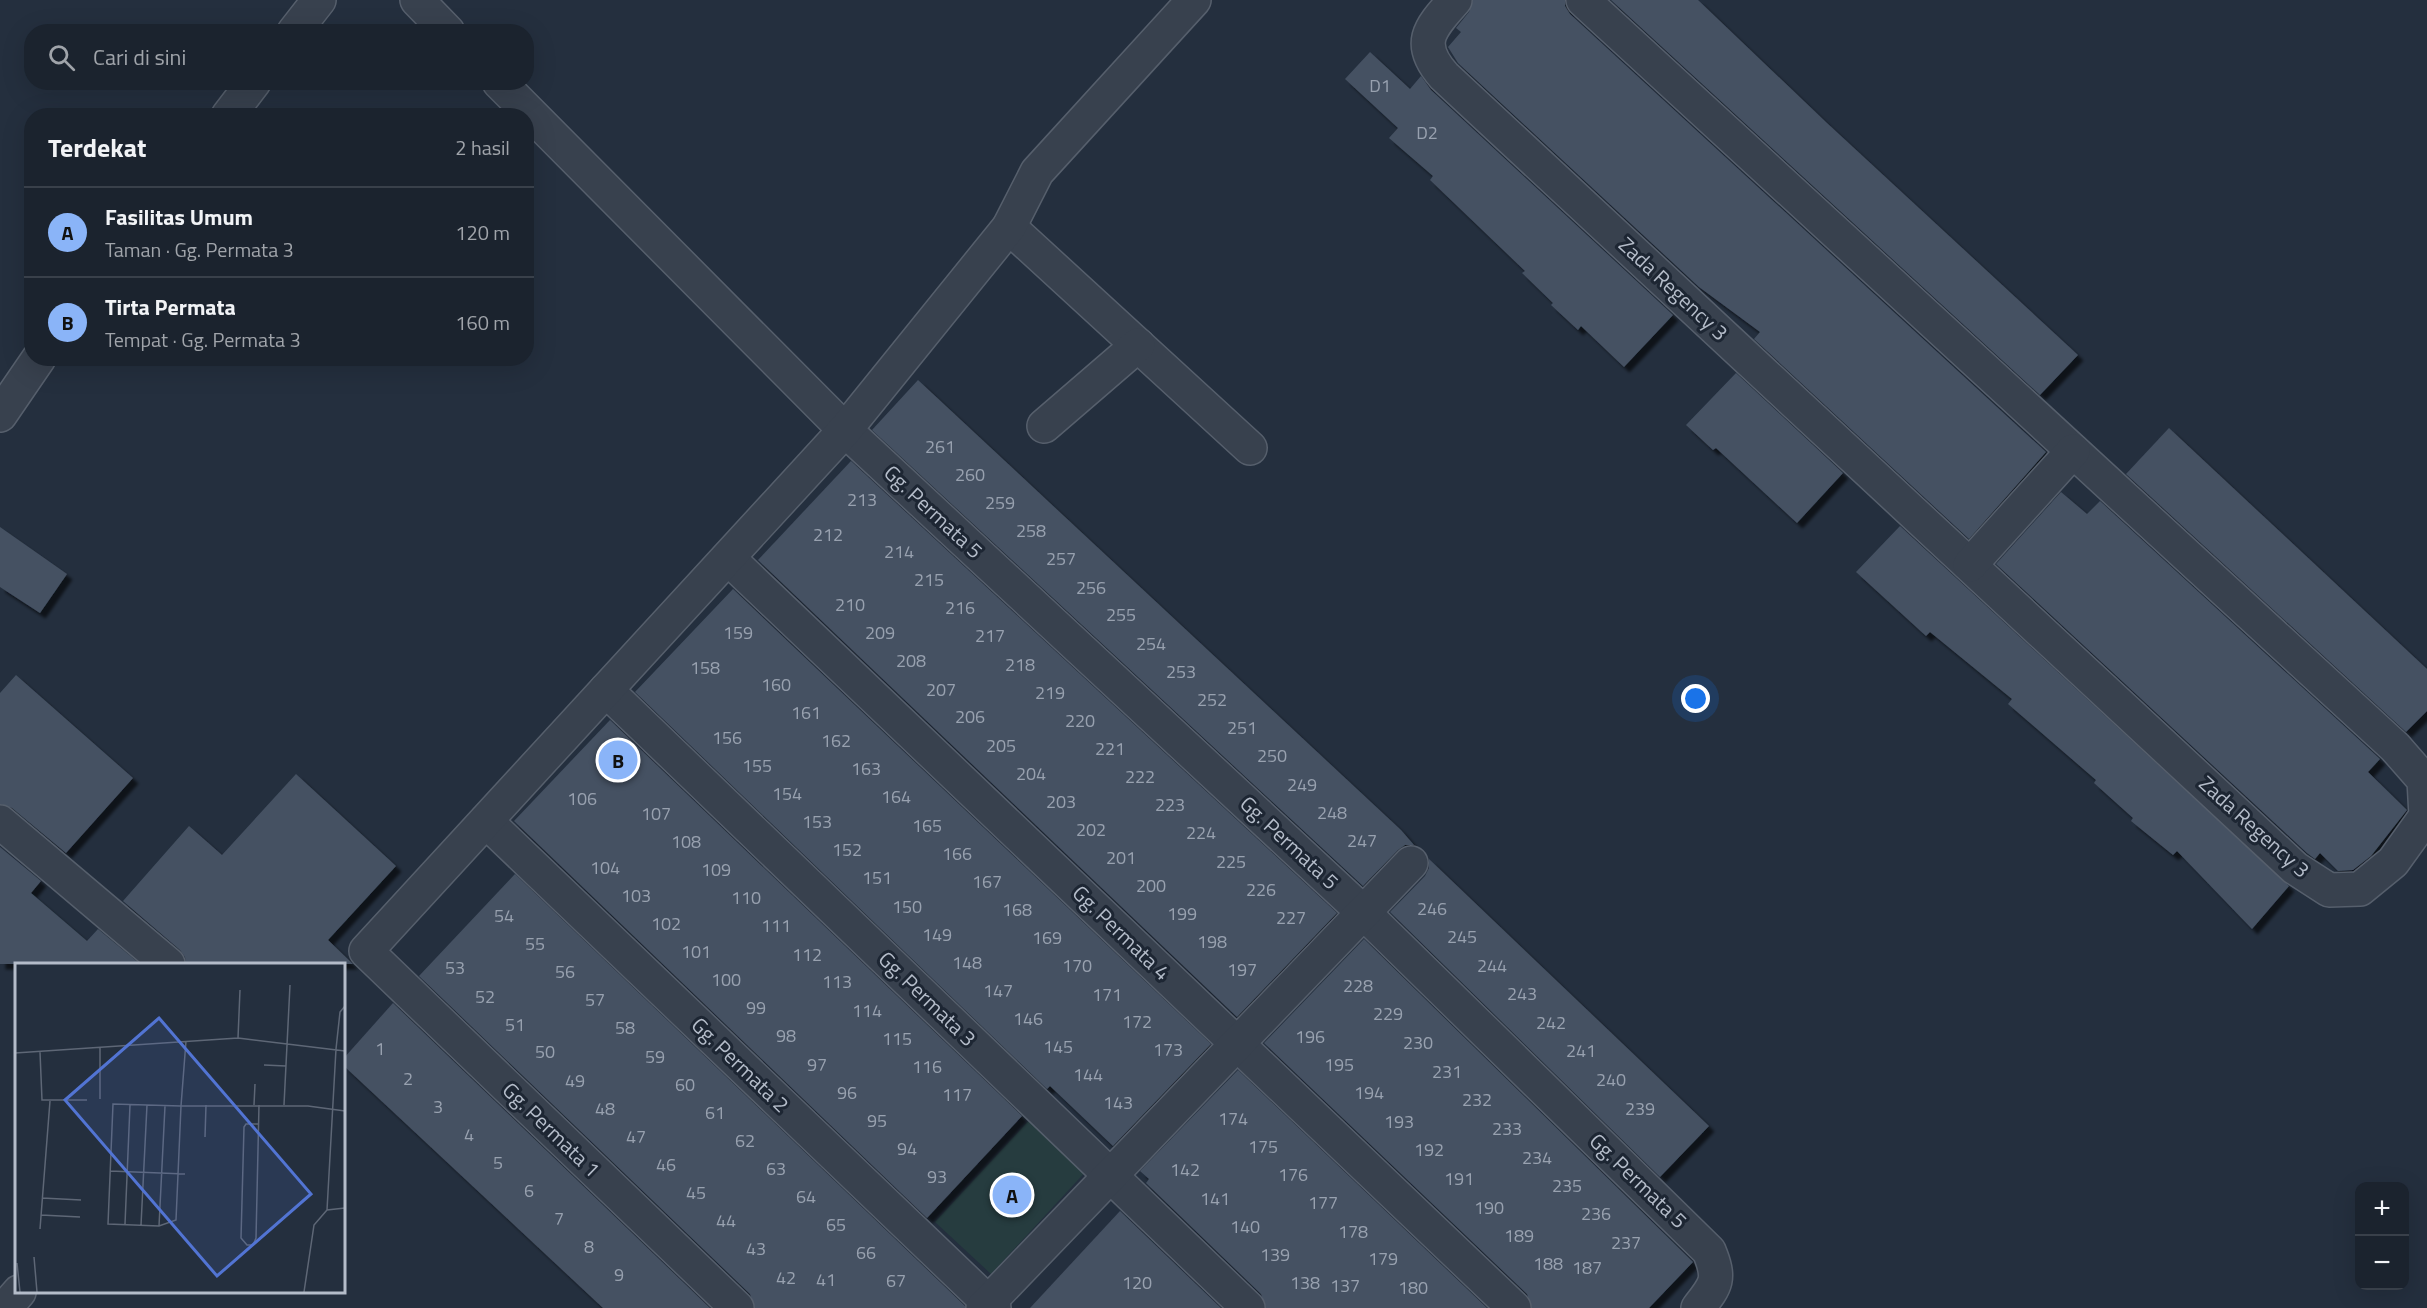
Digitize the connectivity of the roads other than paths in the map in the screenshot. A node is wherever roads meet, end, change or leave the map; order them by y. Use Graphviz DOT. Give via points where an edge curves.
graph roads {
  1 [pos="319,0"];
  2 [pos="417,0"];
  3 [pos="1194,0"];
  4 [pos="1455,0"];
  5 [pos="1583,0"];
  6 [pos="300,24"];
  7 [pos="440,24"];
  8 [pos="248,90"];
  9 [pos="507,90"];
  10 [pos="234,108"];
  11 [pos="525,108"];
  12 [pos="534,117"];
  13 [pos="1009,227"];
  14 [pos="1138,345"];
  15 [pos="34,366"];
  16 [pos="0,415"];
  17 [pos="1044,426"];
  18 [pos="845,430"];
  19 [pos="1250,448"];
  20 [pos="2073,451"];
  21 [pos="728,558"];
  22 [pos="1970,565"];
  23 [pos="606,690"];
  24 [pos="486,821"];
  25 [pos="0,822"];
  26 [pos="1411,864"];
  27 [pos="1363,912"];
  28 [pos="167,963"];
  29 [pos="1238,1044"];
  30 [pos="1111,1176"];
  31 [pos="18,1293"];
  32 [pos="989,1306"];
  33 [pos="5,1308"];
  34 [pos="737,1308"];
  35 [pos="1248,1308"];
  36 [pos="1514,1308"];
  37 [pos="1698,1308"];
  1 -- 6 [label="street"];
  2 -- 7 [label="street"];
  3 -- 13 [label="street" via="1037,172"];
  4 -- 22 [label="street, Zada Regency 3" via="1428,36 1433,64"];
  5 -- 20 [label="street, Zada Regency 3"];
  8 -- 10 [label="street"];
  9 -- 11 [label="street, Gg. Permata 5"];
  12 -- 18 [label="street, Gg. Permata 5"];
  13 -- 14 [label="street"];
  13 -- 18 [label="street"];
  14 -- 17 [label="street"];
  14 -- 19 [label="street"];
  15 -- 16 [label="street"];
  18 -- 21 [label="street"];
  18 -- 27 [label="street, Gg. Permata 5"];
  20 -- 22 [label="street"];
  20 -- 22 [label="street, Zada Regency 3" via="2395,747 2424,780 2426,816 2393,862 2360,889 2329,890 2295,868"];
  21 -- 23 [label="street"];
  21 -- 29 [label="street, Gg. Permata 4"];
  23 -- 24 [label="street"];
  23 -- 30 [label="street, Gg. Permata 3"];
  24 -- 32 [label="street, Gg. Permata 2"];
  24 -- 34 [label="street, Gg. Permata 1" via="366,951"];
  25 -- 28 [label="street"];
  26 -- 27 [label="street"];
  27 -- 29 [label="street"];
  27 -- 37 [label="street, Gg. Permata 5" via="1709,1251 1717,1270 1713,1289"];
  29 -- 30 [label="street"];
  29 -- 36 [label="street, Gg. Permata 4"];
  30 -- 32 [label="street"];
  30 -- 35 [label="street, Gg. Permata 3"];
  31 -- 33 [label="street"];
}
